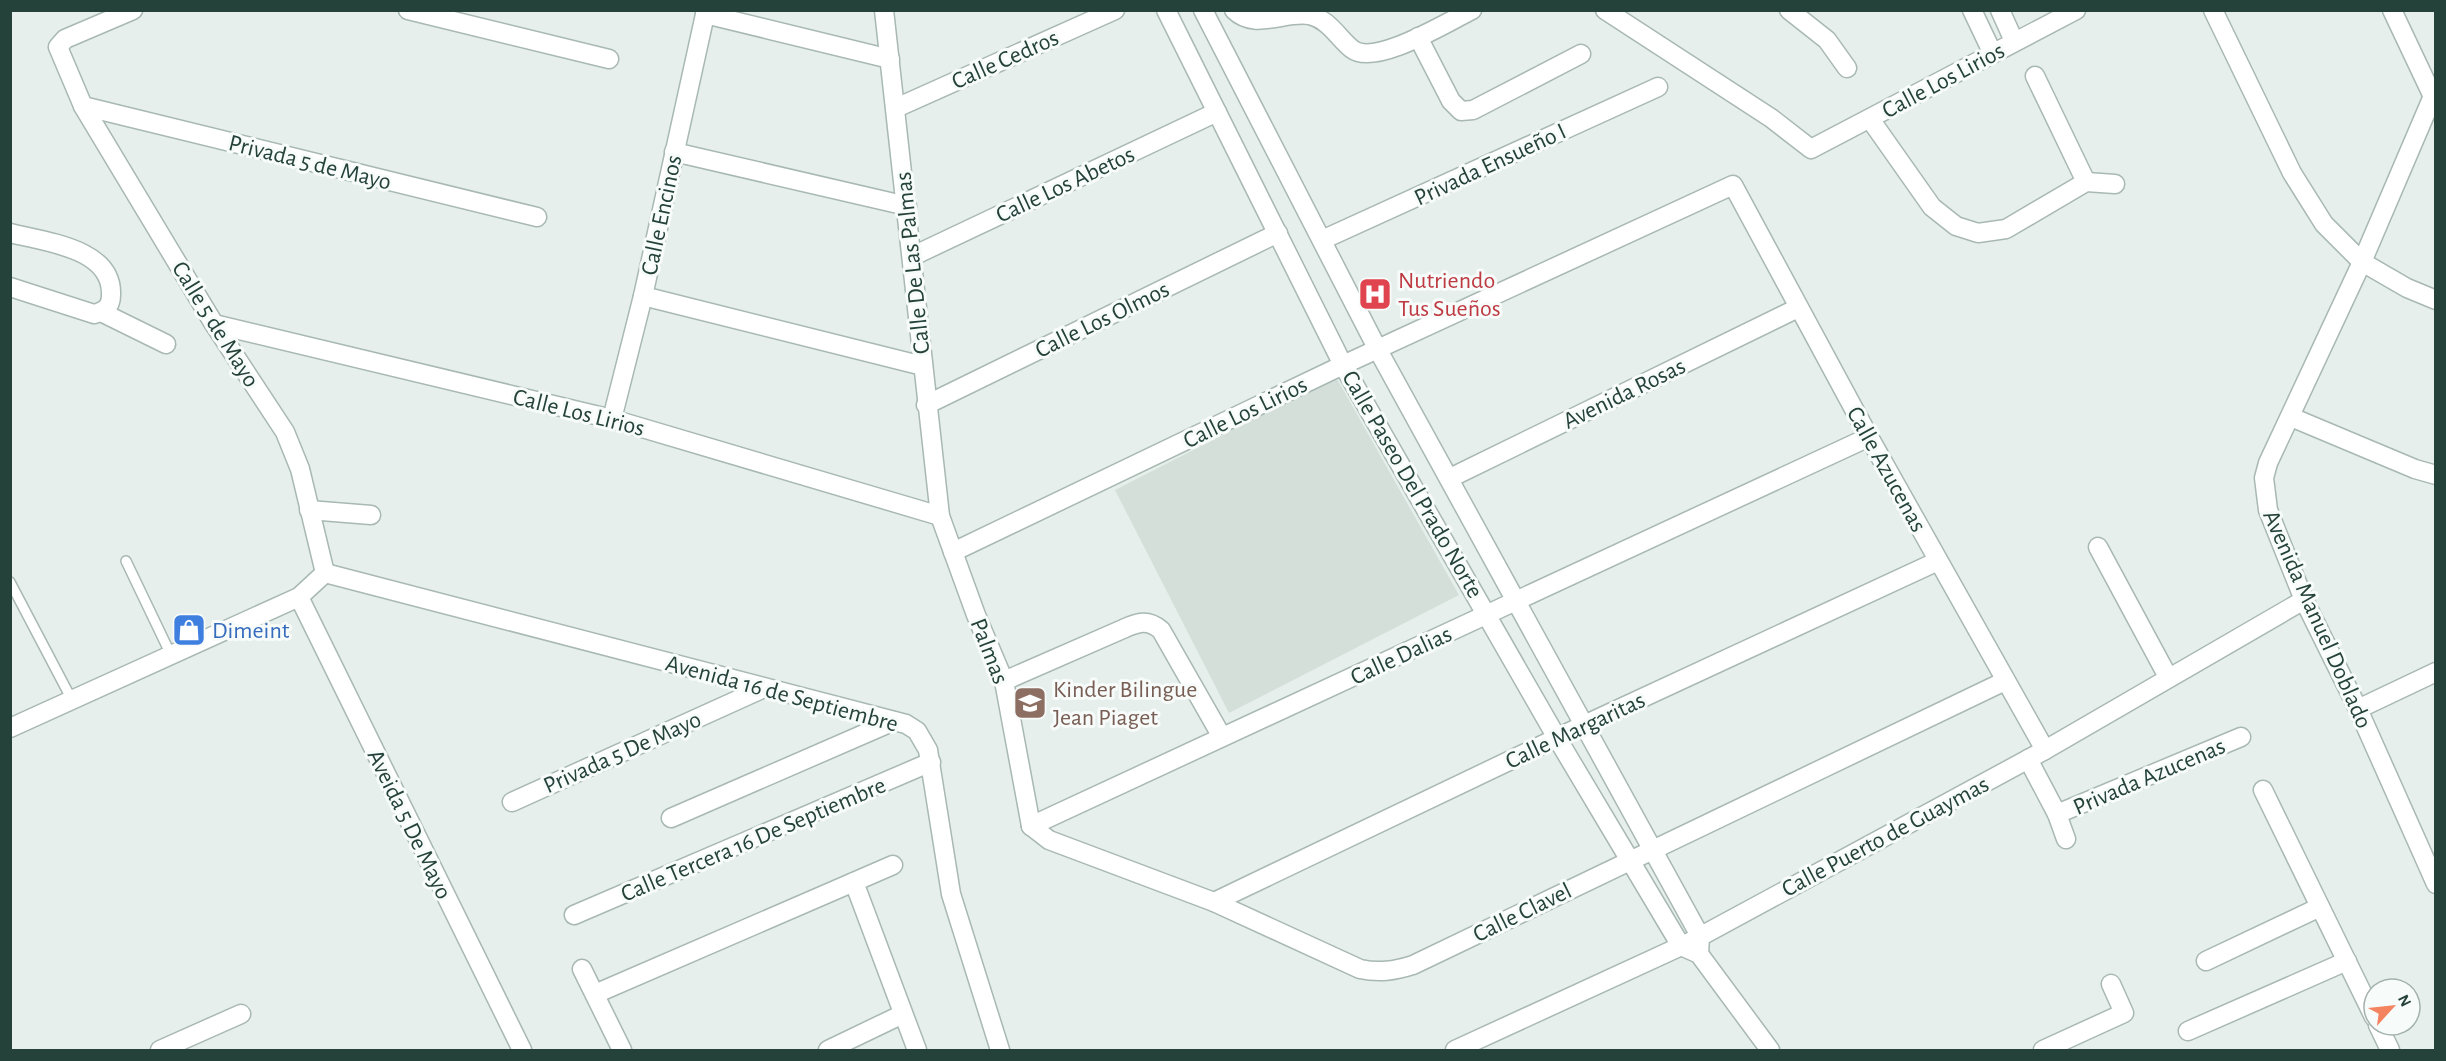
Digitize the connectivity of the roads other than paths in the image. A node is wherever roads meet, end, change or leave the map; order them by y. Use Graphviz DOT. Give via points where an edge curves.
graph roads {
  1 [pos="133,10"];
  2 [pos="408,10"];
  3 [pos="884,10"];
  4 [pos="1115,10"];
  5 [pos="1166,10"];
  6 [pos="1203,10"];
  7 [pos="1234,10"];
  8 [pos="1472,10"];
  9 [pos="1605,10"];
  10 [pos="1789,10"];
  11 [pos="1972,10"];
  12 [pos="2000,10"];
  13 [pos="2076,10"];
  14 [pos="2213,10"];
  15 [pos="2392,10"];
  16 [pos="706,12"];
  17 [pos="1418,37"];
  18 [pos="2014,41"];
  19 [pos="1992,52"];
  20 [pos="1581,54"];
  21 [pos="609,58"];
  22 [pos="890,59"];
  23 [pos="1847,68"];
  24 [pos="2035,76"];
  25 [pos="1658,87"];
  26 [pos="2434,94"];
  27 [pos="83,106"];
  28 [pos="896,108"];
  29 [pos="1217,112"];
  30 [pos="1870,119"];
  31 [pos="674,152"];
  32 [pos="2086,182"];
  33 [pos="2115,184"];
  34 [pos="1733,185"];
  35 [pos="907,206"];
  36 [pos="537,217"];
  37 [pos="10,232"];
  38 [pos="1278,233"];
  39 [pos="1322,240"];
  40 [pos="913,256"];
  41 [pos="2362,262"];
  42 [pos="10,287"];
  43 [pos="643,296"];
  44 [pos="2436,300"];
  45 [pos="1798,308"];
  46 [pos="101,312"];
  47 [pos="214,324"];
  48 [pos="166,344"];
  49 [pos="1378,350"];
  50 [pos="1344,365"];
  51 [pos="922,366"];
  52 [pos="926,405"];
  53 [pos="2291,417"];
  54 [pos="612,419"];
  55 [pos="1869,437"];
  56 [pos="2436,474"];
  57 [pos="1450,478"];
  58 [pos="309,510"];
  59 [pos="371,515"];
  60 [pos="940,516"];
  61 [pos="2098,548"];
  62 [pos="953,552"];
  63 [pos="126,561"];
  64 [pos="1938,561"];
  65 [pos="325,573"];
  66 [pos="10,582"];
  67 [pos="299,597"];
  68 [pos="2304,600"];
  69 [pos="1517,602"];
  70 [pos="1489,615"];
  71 [pos="171,655"];
  72 [pos="2436,672"];
  73 [pos="2168,677"];
  74 [pos="1004,681"];
  75 [pos="2005,681"];
  76 [pos="764,688"];
  77 [pos="72,700"];
  78 [pos="2358,709"];
  79 [pos="894,721"];
  80 [pos="12,724"];
  81 [pos="1584,725"];
  82 [pos="1222,737"];
  83 [pos="2241,737"];
  84 [pos="1557,738"];
  85 [pos="2045,750"];
  86 [pos="2028,759"];
  87 [pos="931,762"];
  88 [pos="2263,790"];
  89 [pos="512,802"];
  90 [pos="2057,814"];
  91 [pos="671,818"];
  92 [pos="1031,826"];
  93 [pos="2066,839"];
  94 [pos="1651,850"];
  95 [pos="1629,861"];
  96 [pos="893,865"];
  97 [pos="854,882"];
  98 [pos="2436,884"];
  99 [pos="1214,902"];
  100 [pos="2320,907"];
  101 [pos="574,915"];
  102 [pos="1700,945"];
  103 [pos="1681,946"];
  104 [pos="2206,961"];
  105 [pos="2347,961"];
  106 [pos="582,969"];
  107 [pos="2111,984"];
  108 [pos="2362,992"];
  109 [pos="595,994"];
  110 [pos="241,1014"];
  111 [pos="903,1014"];
  112 [pos="2188,1030"];
  113 [pos="160,1050"];
  114 [pos="522,1050"];
  115 [pos="622,1050"];
  116 [pos="828,1050"];
  117 [pos="916,1050"];
  118 [pos="1000,1050"];
  119 [pos="1455,1050"];
  120 [pos="1770,1050"];
  121 [pos="2043,1050"];
  1 -- 27 [label="street, Calle 5 de Mayo" via="71,36 58,47"];
  2 -- 21 [label="street"];
  3 -- 22 [label="street, Calle De Las Palmas"];
  4 -- 28 [label="street, Calle Cedros"];
  5 -- 29 [label="street, Calle Paseo Del Prado Norte"];
  6 -- 39 [label="street, Calle Paseo Del Prado Norte"];
  7 -- 17 [label="street" via="1242,18 1256,21 1296,15 1317,17 1362,54 1379,53"];
  8 -- 17 [label="street"];
  9 -- 30 [label="street, Calle Los Lirios" via="1772,118 1811,149"];
  10 -- 23 [label="street" via="1827,40"];
  11 -- 19 [label="street"];
  12 -- 18 [label="street"];
  13 -- 18 [label="street, Calle Los Lirios"];
  14 -- 41 [label="street" via="2307,201"];
  15 -- 26 [label="street"];
  16 -- 22 [label="street"];
  16 -- 31 [label="street, Calle Encinos"];
  17 -- 20 [label="street" via="1451,100 1461,111 1473,110"];
  18 -- 19 [label="street, Calle Los Lirios"];
  19 -- 30 [label="street, Calle Los Lirios"];
  22 -- 28 [label="street, Calle De Las Palmas"];
  24 -- 32 [label="street"];
  25 -- 39 [label="street, Privada Ensueño I"];
  26 -- 41 [label="street, Avenida Manuel Doblado"];
  27 -- 36 [label="street, Privada 5 de Mayo"];
  27 -- 47 [label="street, Calle 5 de Mayo"];
  28 -- 35 [label="street, Calle De Las Palmas"];
  29 -- 38 [label="street, Calle Paseo Del Prado Norte"];
  29 -- 40 [label="street, Calle Los Abetos"];
  30 -- 32 [label="street" via="1932,207 1956,226 1978,233 2006,229"];
  31 -- 35 [label="street"];
  31 -- 43 [label="street, Calle Encinos"];
  32 -- 33 [label="street"];
  34 -- 45 [label="street, Calle Azucenas"];
  34 -- 49 [label="street, Calle Los Lirios"];
  35 -- 40 [label="street, Calle De Las Palmas"];
  37 -- 46 [label="street" via="90,256 104,269 112,289 111,302"];
  38 -- 50 [label="street, Calle Paseo Del Prado Norte"];
  38 -- 52 [label="street, Calle Los Olmos"];
  39 -- 49 [label="street, Calle Paseo Del Prado Norte"];
  40 -- 51 [label="street, Calle De Las Palmas"];
  41 -- 44 [label="street"];
  41 -- 53 [label="street, Avenida Manuel Doblado"];
  42 -- 46 [label="street" via="81,311"];
  43 -- 51 [label="street"];
  43 -- 54 [label="street, Calle Encinos"];
  45 -- 55 [label="street, Calle Azucenas"];
  45 -- 57 [label="street, Avenida Rosas"];
  46 -- 48 [label="street"];
  47 -- 54 [label="street, Calle Los Lirios"];
  47 -- 58 [label="street, Calle 5 de Mayo" via="285,432 300,469"];
  49 -- 50 [label="street, Calle Los Lirios"];
  49 -- 57 [label="street, Calle Paseo Del Prado Norte"];
  50 -- 62 [label="street, Calle Los Lirios"];
  50 -- 70 [label="street, Calle Paseo Del Prado Norte"];
  51 -- 52 [label="street, Calle De Las Palmas"];
  52 -- 60 [label="street, Calle De Las Palmas"];
  53 -- 56 [label="street" via="2415,470"];
  53 -- 68 [label="street, Avenida Manuel Doblado" via="2268,463 2265,494"];
  54 -- 60 [label="street, Calle Los Lirios"];
  55 -- 64 [label="street, Calle Azucenas"];
  55 -- 69 [label="street, Calle Dalias"];
  57 -- 69 [label="street, Calle Paseo Del Prado Norte"];
  58 -- 59 [label="street"];
  58 -- 65 [label="street, Calle 5 de Mayo"];
  60 -- 62 [label="street, Palmas"];
  61 -- 73 [label="street"];
  62 -- 74 [label="street, Palmas"];
  63 -- 71 [label="lane"];
  64 -- 75 [label="street, Calle Azucenas"];
  64 -- 81 [label="street, Calle Margaritas"];
  65 -- 67 [label="street"];
  65 -- 76 [label="street, Avenida 16 de Septiembre"];
  66 -- 77 [label="lane"];
  67 -- 71 [label="street"];
  67 -- 114 [label="street, Aveida 5 De Mayo"];
  68 -- 73 [label="street, Calle Puerto de Guaymas"];
  68 -- 78 [label="street, Avenida Manuel Doblado"];
  69 -- 70 [label="street, Calle Dalias"];
  69 -- 81 [label="street, Calle Paseo Del Prado Norte"];
  70 -- 82 [label="street, Calle Dalias"];
  70 -- 84 [label="street, Calle Paseo Del Prado Norte"];
  71 -- 77 [label="street"];
  72 -- 78 [label="street"];
  73 -- 85 [label="street, Calle Puerto de Guaymas"];
  74 -- 82 [label="street" via="1123,628 1148,622 1161,630"];
  74 -- 92 [label="street, Palmas"];
  75 -- 85 [label="street, Calle Azucenas"];
  75 -- 94 [label="street, Calle Clavel"];
  76 -- 79 [label="street, Avenida 16 de Septiembre"];
  76 -- 89 [label="street, Privada 5 De Mayo"];
  77 -- 80 [label="street"];
  78 -- 98 [label="street, Avenida Manuel Doblado"];
  79 -- 87 [label="street, Avenida 16 de Septiembre" via="917,731"];
  79 -- 91 [label="street"];
  81 -- 84 [label="street, Calle Margaritas"];
  81 -- 94 [label="street, Calle Paseo Del Prado Norte"];
  82 -- 92 [label="street, Calle Dalias"];
  83 -- 90 [label="street, Privada Azucenas"];
  84 -- 95 [label="street, Calle Paseo Del Prado Norte"];
  84 -- 99 [label="street, Calle Margaritas"];
  85 -- 86 [label="street, Calle Puerto de Guaymas"];
  86 -- 90 [label="street"];
  86 -- 102 [label="street, Calle Puerto de Guaymas"];
  87 -- 101 [label="street, Calle Tercera 16 De Septiembre"];
  87 -- 118 [label="street, Avenida 16 de Septiembre" via="951,894"];
  88 -- 100 [label="street"];
  90 -- 93 [label="street"];
  92 -- 99 [label="street, Calle Clavel" via="1049,840"];
  94 -- 95 [label="street, Calle Clavel"];
  94 -- 102 [label="street, Calle Paseo Del Prado Norte"];
  95 -- 99 [label="street, Calle Clavel" via="1413,965 1376,972 1360,969"];
  95 -- 103 [label="street, Calle Paseo Del Prado Norte"];
  96 -- 97 [label="street"];
  97 -- 109 [label="street"];
  97 -- 111 [label="street"];
  100 -- 104 [label="street"];
  100 -- 105 [label="street"];
  102 -- 103 [label="street, Calle Puerto de Guaymas"];
  102 -- 120 [label="street, Calle Paseo Del Prado Norte"];
  103 -- 119 [label="street, Calle Puerto de Guaymas"];
  105 -- 108 [label="street"];
  105 -- 112 [label="street"];
  106 -- 109 [label="street"];
  107 -- 121 [label="street" via="2124,1013"];
  109 -- 115 [label="street"];
  110 -- 113 [label="street"];
  111 -- 116 [label="street"];
  111 -- 117 [label="street"];
}
